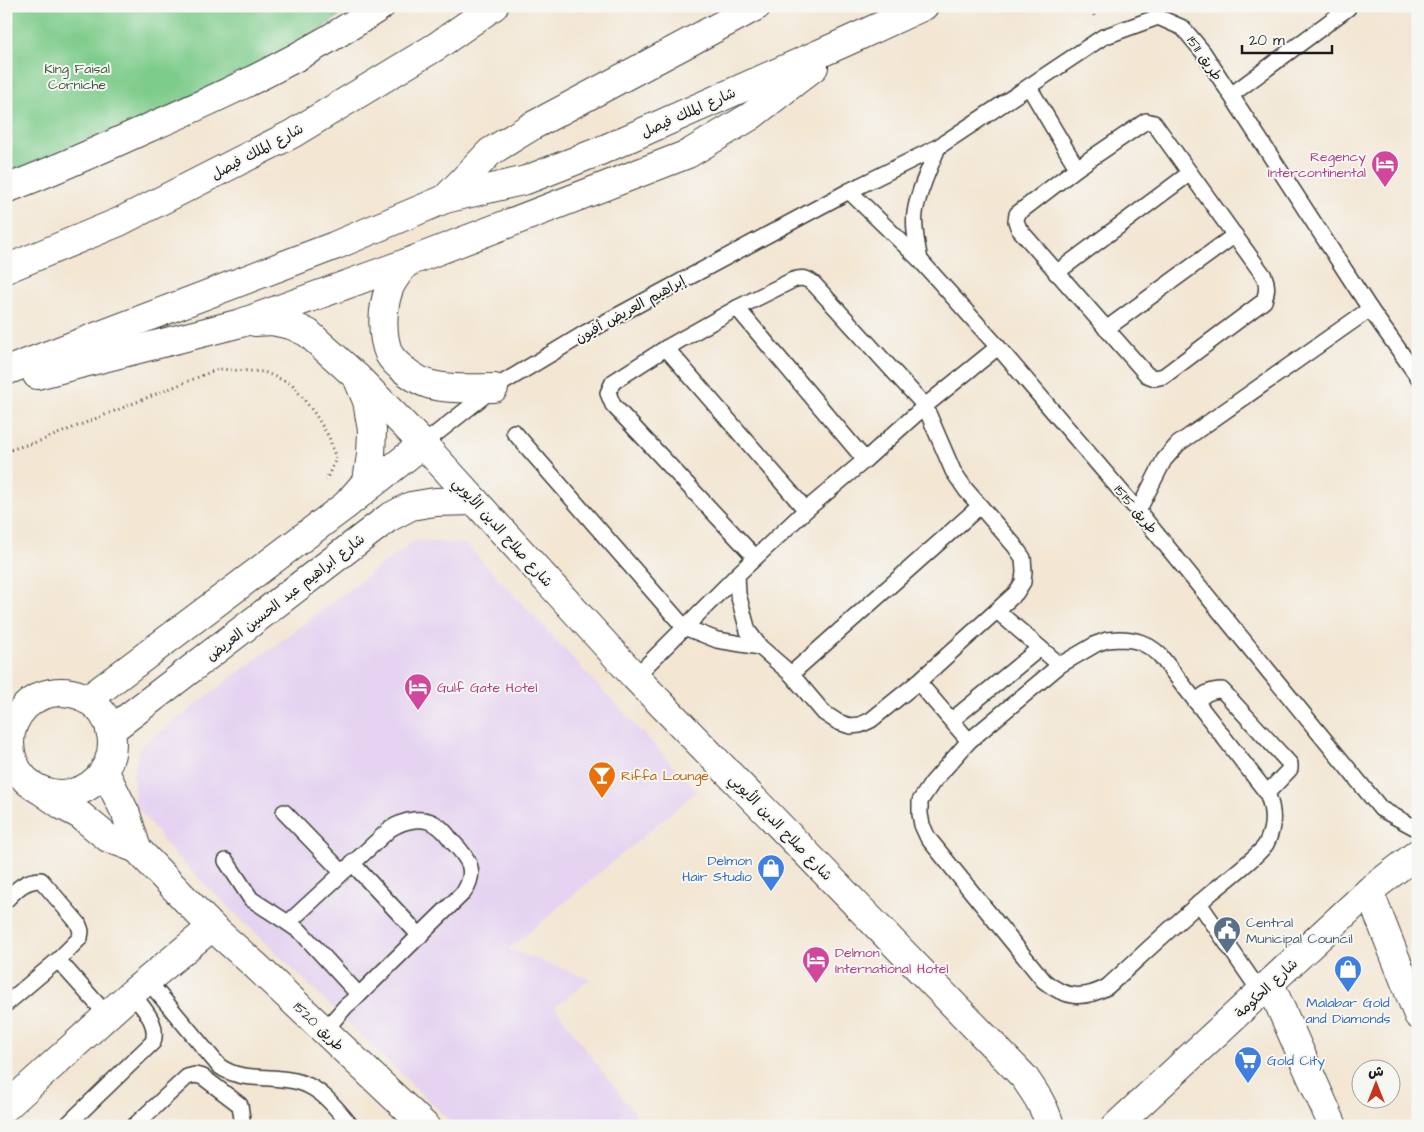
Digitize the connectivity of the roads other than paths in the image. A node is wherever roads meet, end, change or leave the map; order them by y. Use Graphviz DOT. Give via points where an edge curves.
graph roads {
  1 [pos="381,6"];
  2 [pos="494,6"];
  3 [pos="757,6"];
  4 [pos="924,6"];
  5 [pos="1348,8"];
  6 [pos="848,42"];
  7 [pos="1029,87"];
  8 [pos="1231,95"];
  9 [pos="938,147"];
  10 [pos="1077,168"];
  11 [pos="1190,173"];
  12 [pos="6,189"];
  13 [pos="848,191"];
  14 [pos="445,200"];
  15 [pos="1235,235"];
  16 [pos="920,260"];
  17 [pos="406,263"];
  18 [pos="6,269"];
  19 [pos="1056,273"];
  20 [pos="737,308"];
  21 [pos="1370,309"];
  22 [pos="241,323"];
  23 [pos="1106,329"];
  24 [pos="998,346"];
  25 [pos="666,348"];
  26 [pos="6,371"];
  27 [pos="1418,377"];
  28 [pos="358,378"];
  29 [pos="6,383"];
  30 [pos="494,388"];
  31 [pos="924,406"];
  32 [pos="514,432"];
  33 [pos="423,444"];
  34 [pos="865,460"];
  35 [pos="474,501"];
  36 [pos="346,505"];
  37 [pos="980,506"];
  38 [pos="806,510"];
  39 [pos="1138,510"];
  40 [pos="756,557"];
  41 [pos="737,575"];
  42 [pos="997,611"];
  43 [pos="684,627"];
  44 [pos="760,647"];
  45 [pos="1040,648"];
  46 [pos="1060,664"];
  47 [pos="791,674"];
  48 [pos="634,676"];
  49 [pos="918,682"];
  50 [pos="88,700"];
  51 [pos="1196,702"];
  52 [pos="952,720"];
  53 [pos="110,731"];
  54 [pos="8,737"];
  55 [pos="969,741"];
  56 [pos="104,770"];
  57 [pos="40,790"];
  58 [pos="1267,793"];
  59 [pos="284,812"];
  60 [pos="1418,827"];
  61 [pos="137,850"];
  62 [pos="1418,853"];
  63 [pos="226,862"];
  64 [pos="347,868"];
  65 [pos="1369,891"];
  66 [pos="6,900"];
  67 [pos="1199,903"];
  68 [pos="288,923"];
  69 [pos="212,927"];
  70 [pos="420,936"];
  71 [pos="58,960"];
  72 [pos="140,987"];
  73 [pos="1266,988"];
  74 [pos="359,994"];
  75 [pos="6,1004"];
  76 [pos="1418,1015"];
  77 [pos="107,1016"];
  78 [pos="324,1031"];
  79 [pos="6,1107"];
  80 [pos="66,1126"];
  81 [pos="134,1126"];
  82 [pos="240,1126"];
  83 [pos="351,1126"];
  84 [pos="424,1126"];
  85 [pos="1050,1126"];
  86 [pos="1116,1126"];
  87 [pos="1332,1126"];
  1 -- 12 [label="main road" via="280,67 232,91"];
  2 -- 18 [label="main road, شارع الملك فيصل" via="437,46 292,134 119,222"];
  3 -- 14 [label="main road, شارع الملك فيصل" via="490,152"];
  4 -- 6 [label="main road, شارع الملك فيصل"];
  5 -- 8 [label="lane"];
  6 -- 14 [label="main road, شارع الملك فيصل" via="600,151 526,180"];
  6 -- 17 [label="main road" via="751,116 688,154"];
  7 -- 8 [label="lane, طريق 1511" via="1103,38 1158,17 1184,28"];
  7 -- 9 [label="lane, طريق 1511"];
  7 -- 10 [label="lane"];
  8 -- 21 [label="lane, طريق 1511"];
  9 -- 13 [label="lane, طريق 1511"];
  9 -- 16 [label="lane" via="915,214"];
  10 -- 11 [label="lane" via="1146,121 1154,123"];
  10 -- 19 [label="lane" via="1017,214 1019,229"];
  11 -- 15 [label="lane"];
  11 -- 19 [label="lane"];
  13 -- 16 [label="lane, طريق 1515"];
  13 -- 30 [label="lane, إبراهيم العريض أفيون" via="587,332"];
  14 -- 26 [label="main road, شارع الملك فيصل" via="334,246"];
  15 -- 23 [label="lane"];
  15 -- 23 [label="lane" via="1267,282 1264,301 1164,376 1147,376"];
  16 -- 24 [label="lane, طريق 1515"];
  17 -- 22 [label="main road"];
  17 -- 30 [label="main road" via="389,288 384,312 384,336 390,355 409,375 428,384"];
  19 -- 23 [label="lane"];
  20 -- 25 [label="lane"];
  20 -- 31 [label="lane" via="793,280 808,279"];
  20 -- 34 [label="lane"];
  21 -- 27 [label="lane, طريق 1511"];
  21 -- 39 [label="lane" via="1178,444 1164,460"];
  22 -- 28 [label="main road, شارع صلاح الدين الأيوبي" via="272,321 291,325 308,333"];
  22 -- 29 [label="main road"];
  24 -- 31 [label="lane"];
  24 -- 39 [label="lane, طريق 1515"];
  25 -- 38 [label="lane"];
  25 -- 40 [label="lane" via="613,382 609,400"];
  28 -- 33 [label="main road, شارع صلاح الدين الأيوبي"];
  28 -- 36 [label="main road" via="369,411 371,455 367,481"];
  30 -- 33 [label="lane, إبراهيم العريض أفيون"];
  31 -- 34 [label="lane"];
  31 -- 37 [label="lane" via="953,471"];
  32 -- 43 [label="lane"];
  33 -- 35 [label="main road, شارع صلاح الدين الأيوبي"];
  33 -- 36 [label="main road"];
  34 -- 38 [label="lane"];
  35 -- 48 [label="main road, شارع صلاح الدين الأيوبي"];
  35 -- 53 [label="main road, شارع ابراهيم عبد الحسين العريض" via="411,506 388,518"];
  36 -- 50 [label="main road"];
  37 -- 42 [label="lane" via="1022,558 1022,582 1016,593"];
  37 -- 47 [label="lane"];
  38 -- 40 [label="lane"];
  39 -- 60 [label="lane, طريق 1515" via="1381,809"];
  40 -- 41 [label="lane"];
  41 -- 43 [label="lane"];
  41 -- 44 [label="lane" via="738,594 748,631"];
  42 -- 45 [label="lane"];
  42 -- 49 [label="lane"];
  43 -- 44 [label="lane" via="717,640"];
  43 -- 48 [label="lane"];
  44 -- 47 [label="lane"];
  45 -- 46 [label="lane"];
  45 -- 52 [label="lane"];
  46 -- 51 [label="lane" via="1107,640 1133,639 1147,644 1159,654"];
  46 -- 55 [label="lane"];
  47 -- 49 [label="lane" via="824,713 850,726 872,720"];
  48 -- 85 [label="main road, شارع صلاح الدين الأيوبي" via="1024,1077 1037,1095"];
  49 -- 52 [label="lane"];
  50 -- 53 [label="main road" via="98,708"];
  50 -- 54 [label="main road" via="60,692 33,701 22,710"];
  51 -- 58 [label="lane"];
  51 -- 58 [label="lane" via="1207,692 1222,690 1290,764 1290,769"];
  52 -- 55 [label="lane"];
  53 -- 56 [label="main road" via="110,758"];
  54 -- 57 [label="main road" via="13,762 29,783"];
  55 -- 67 [label="lane" via="924,792 920,801 922,825 928,838 1044,981 1055,990 1081,996 1107,987"];
  56 -- 57 [label="main road" via="82,789 54,794"];
  56 -- 61 [label="main road, طريق 1520" via="126,814"];
  57 -- 61 [label="main road, طريق 1520" via="80,815 108,838"];
  58 -- 67 [label="lane" via="1273,818 1265,847"];
  59 -- 64 [label="lane"];
  61 -- 69 [label="main road, طريق 1520"];
  62 -- 65 [label="main road, شارع الحكومة"];
  63 -- 68 [label="lane" via="251,899"];
  64 -- 68 [label="lane"];
  64 -- 70 [label="lane"];
  64 -- 70 [label="lane" via="390,829 419,820 438,826 469,860 471,877 464,892"];
  65 -- 73 [label="main road, شارع الحكومة"];
  65 -- 76 [label="main road"];
  66 -- 71 [label="lane" via="22,885 31,880 41,880 78,923 81,931 80,938"];
  67 -- 73 [label="lane"];
  68 -- 74 [label="lane"];
  69 -- 72 [label="main road"];
  69 -- 78 [label="main road, طريق 1520"];
  70 -- 74 [label="lane"];
  71 -- 75 [label="lane"];
  71 -- 77 [label="lane"];
  72 -- 77 [label="main road"];
  72 -- 80 [label="lane" via="154,1024 153,1042"];
  72 -- 83 [label="lane" via="224,1070 242,1077 303,1083 328,1099"];
  73 -- 86 [label="main road, شارع الحكومة"];
  73 -- 87 [label="main road"];
  74 -- 78 [label="lane"];
  77 -- 79 [label="main road"];
  78 -- 84 [label="main road, طريق 1520"];
  81 -- 82 [label="lane" via="187,1077 195,1075 240,1105"];
}
